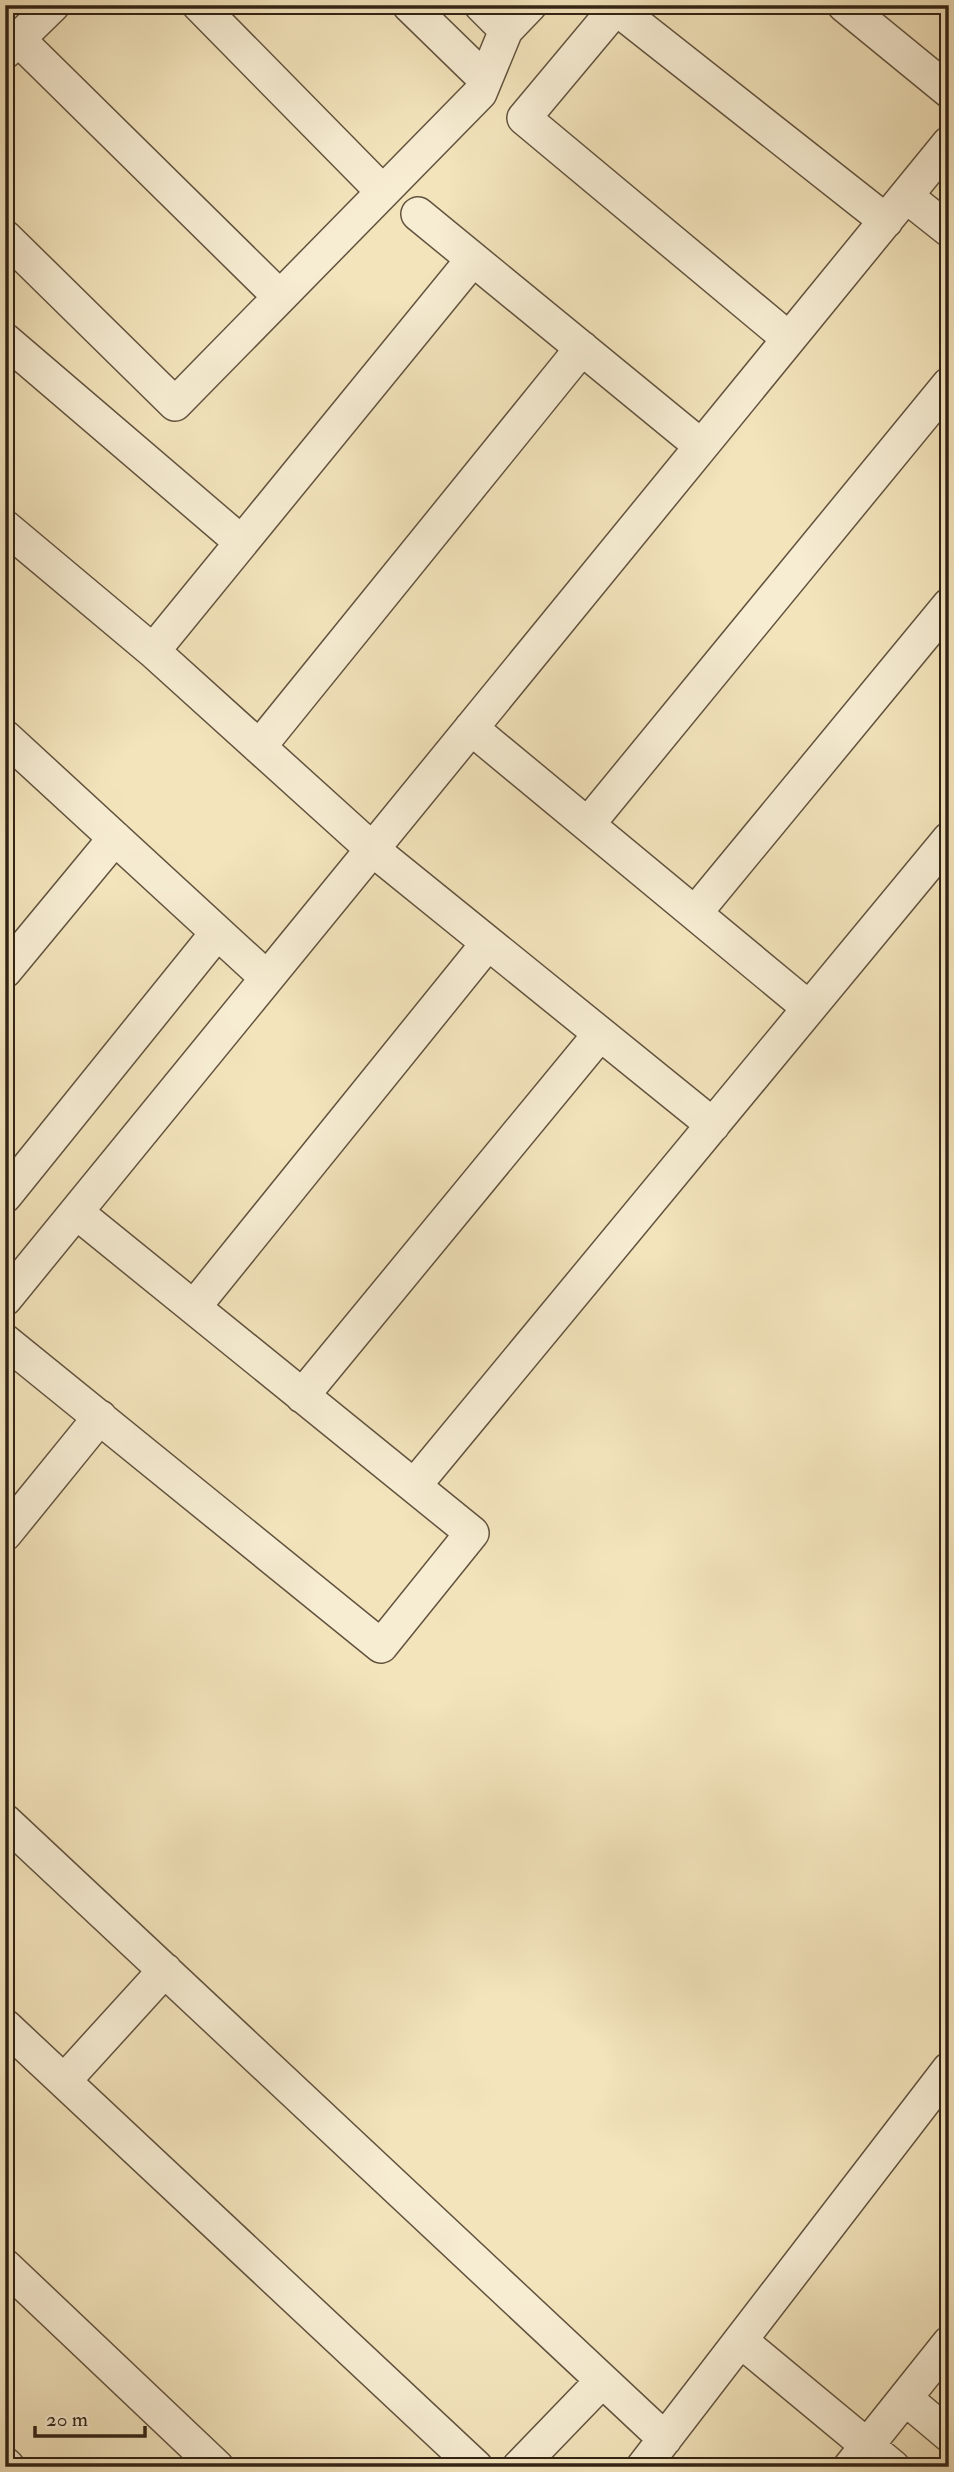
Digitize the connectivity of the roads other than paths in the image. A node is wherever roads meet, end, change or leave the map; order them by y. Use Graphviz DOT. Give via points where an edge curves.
graph roads {
  1 [pos="53,5"];
  2 [pos="199,5"];
  3 [pos="409,5"];
  4 [pos="481,5"];
  5 [pos="530,5"];
  6 [pos="844,5"];
  7 [pos="506,30"];
  8 [pos="12,46"];
  9 [pos="485,79"];
  10 [pos="949,91"];
  11 [pos="949,143"];
  12 [pos="383,192"];
  13 [pos="896,208"];
  14 [pos="418,214"];
  15 [pos="949,230"];
  16 [pos="5,237"];
  17 [pos="473,259"];
  18 [pos="280,297"];
  19 [pos="789,339"];
  20 [pos="5,340"];
  21 [pos="582,348"];
  22 [pos="949,384"];
  23 [pos="701,446"];
  24 [pos="5,527"];
  25 [pos="241,542"];
  26 [pos="949,605"];
  27 [pos="152,651"];
  28 [pos="471,728"];
  29 [pos="7,742"];
  30 [pos="259,747"];
  31 [pos="588,824"];
  32 [pos="115,838"];
  33 [pos="949,839"];
  34 [pos="372,849"];
  35 [pos="695,913"];
  36 [pos="217,933"];
  37 [pos="488,943"];
  38 [pos="5,971"];
  39 [pos="267,978"];
  40 [pos="809,1008"];
  41 [pos="600,1034"];
  42 [pos="713,1125"];
  43 [pos="5,1196"];
  44 [pos="76,1212"];
  45 [pos="5,1299"];
  46 [pos="194,1307"];
  47 [pos="5,1341"];
  48 [pos="302,1396"];
  49 [pos="100,1417"];
  50 [pos="414,1486"];
  51 [pos="5,1534"];
  52 [pos="5,1821"];
  53 [pos="164,1970"];
  54 [pos="5,2026"];
  55 [pos="949,2069"];
  56 [pos="64,2081"];
  57 [pos="5,2266"];
  58 [pos="741,2341"];
  59 [pos="949,2343"];
  60 [pos="602,2381"];
  61 [pos="905,2398"];
  62 [pos="949,2435"];
  63 [pos="666,2439"];
  64 [pos="859,2456"];
  65 [pos="218,2467"];
  66 [pos="476,2467"];
  67 [pos="519,2467"];
  68 [pos="643,2467"];
  69 [pos="893,2467"];
  1 -- 8 [label="street"];
  2 -- 12 [label="street"];
  3 -- 9 [label="street"];
  4 -- 7 [label="street"];
  5 -- 7 [label="street"];
  6 -- 10 [label="street"];
  7 -- 9 [label="street"];
  8 -- 18 [label="street"];
  9 -- 12 [label="street" via="480,93"];
  11 -- 13 [label="street"];
  12 -- 18 [label="street"];
  13 -- 15 [label="street"];
  13 -- 19 [label="street"];
  13 -- 19 [label="street" via="617,8 524,118"];
  14 -- 17 [label="street"];
  16 -- 18 [label="street" via="175,404"];
  17 -- 21 [label="street"];
  17 -- 25 [label="street"];
  19 -- 23 [label="street"];
  20 -- 25 [label="street"];
  21 -- 23 [label="street"];
  21 -- 30 [label="street"];
  22 -- 31 [label="street"];
  23 -- 28 [label="street"];
  24 -- 27 [label="street"];
  25 -- 27 [label="street"];
  26 -- 35 [label="street"];
  27 -- 30 [label="street"];
  28 -- 31 [label="street"];
  28 -- 34 [label="street"];
  29 -- 32 [label="street"];
  30 -- 34 [label="street"];
  31 -- 35 [label="street"];
  32 -- 36 [label="street"];
  32 -- 38 [label="street"];
  33 -- 40 [label="street"];
  34 -- 37 [label="street"];
  34 -- 39 [label="street"];
  35 -- 40 [label="street"];
  36 -- 39 [label="street"];
  36 -- 43 [label="street"];
  37 -- 41 [label="street"];
  37 -- 46 [label="street"];
  39 -- 44 [label="street"];
  40 -- 42 [label="street"];
  41 -- 42 [label="street"];
  41 -- 48 [label="street"];
  42 -- 50 [label="street"];
  44 -- 45 [label="street"];
  44 -- 46 [label="street"];
  46 -- 48 [label="street"];
  47 -- 49 [label="street"];
  48 -- 50 [label="street"];
  49 -- 50 [label="street" via="381,1646 472,1533"];
  49 -- 51 [label="street"];
  52 -- 53 [label="street"];
  53 -- 56 [label="street"];
  53 -- 60 [label="street"];
  54 -- 56 [label="street"];
  55 -- 58 [label="street"];
  56 -- 66 [label="street"];
  57 -- 65 [label="street"];
  58 -- 63 [label="street"];
  58 -- 64 [label="street"];
  59 -- 61 [label="street"];
  60 -- 63 [label="street"];
  60 -- 67 [label="street"];
  61 -- 62 [label="street"];
  61 -- 64 [label="street"];
  63 -- 68 [label="street"];
  64 -- 69 [label="street"];
}
